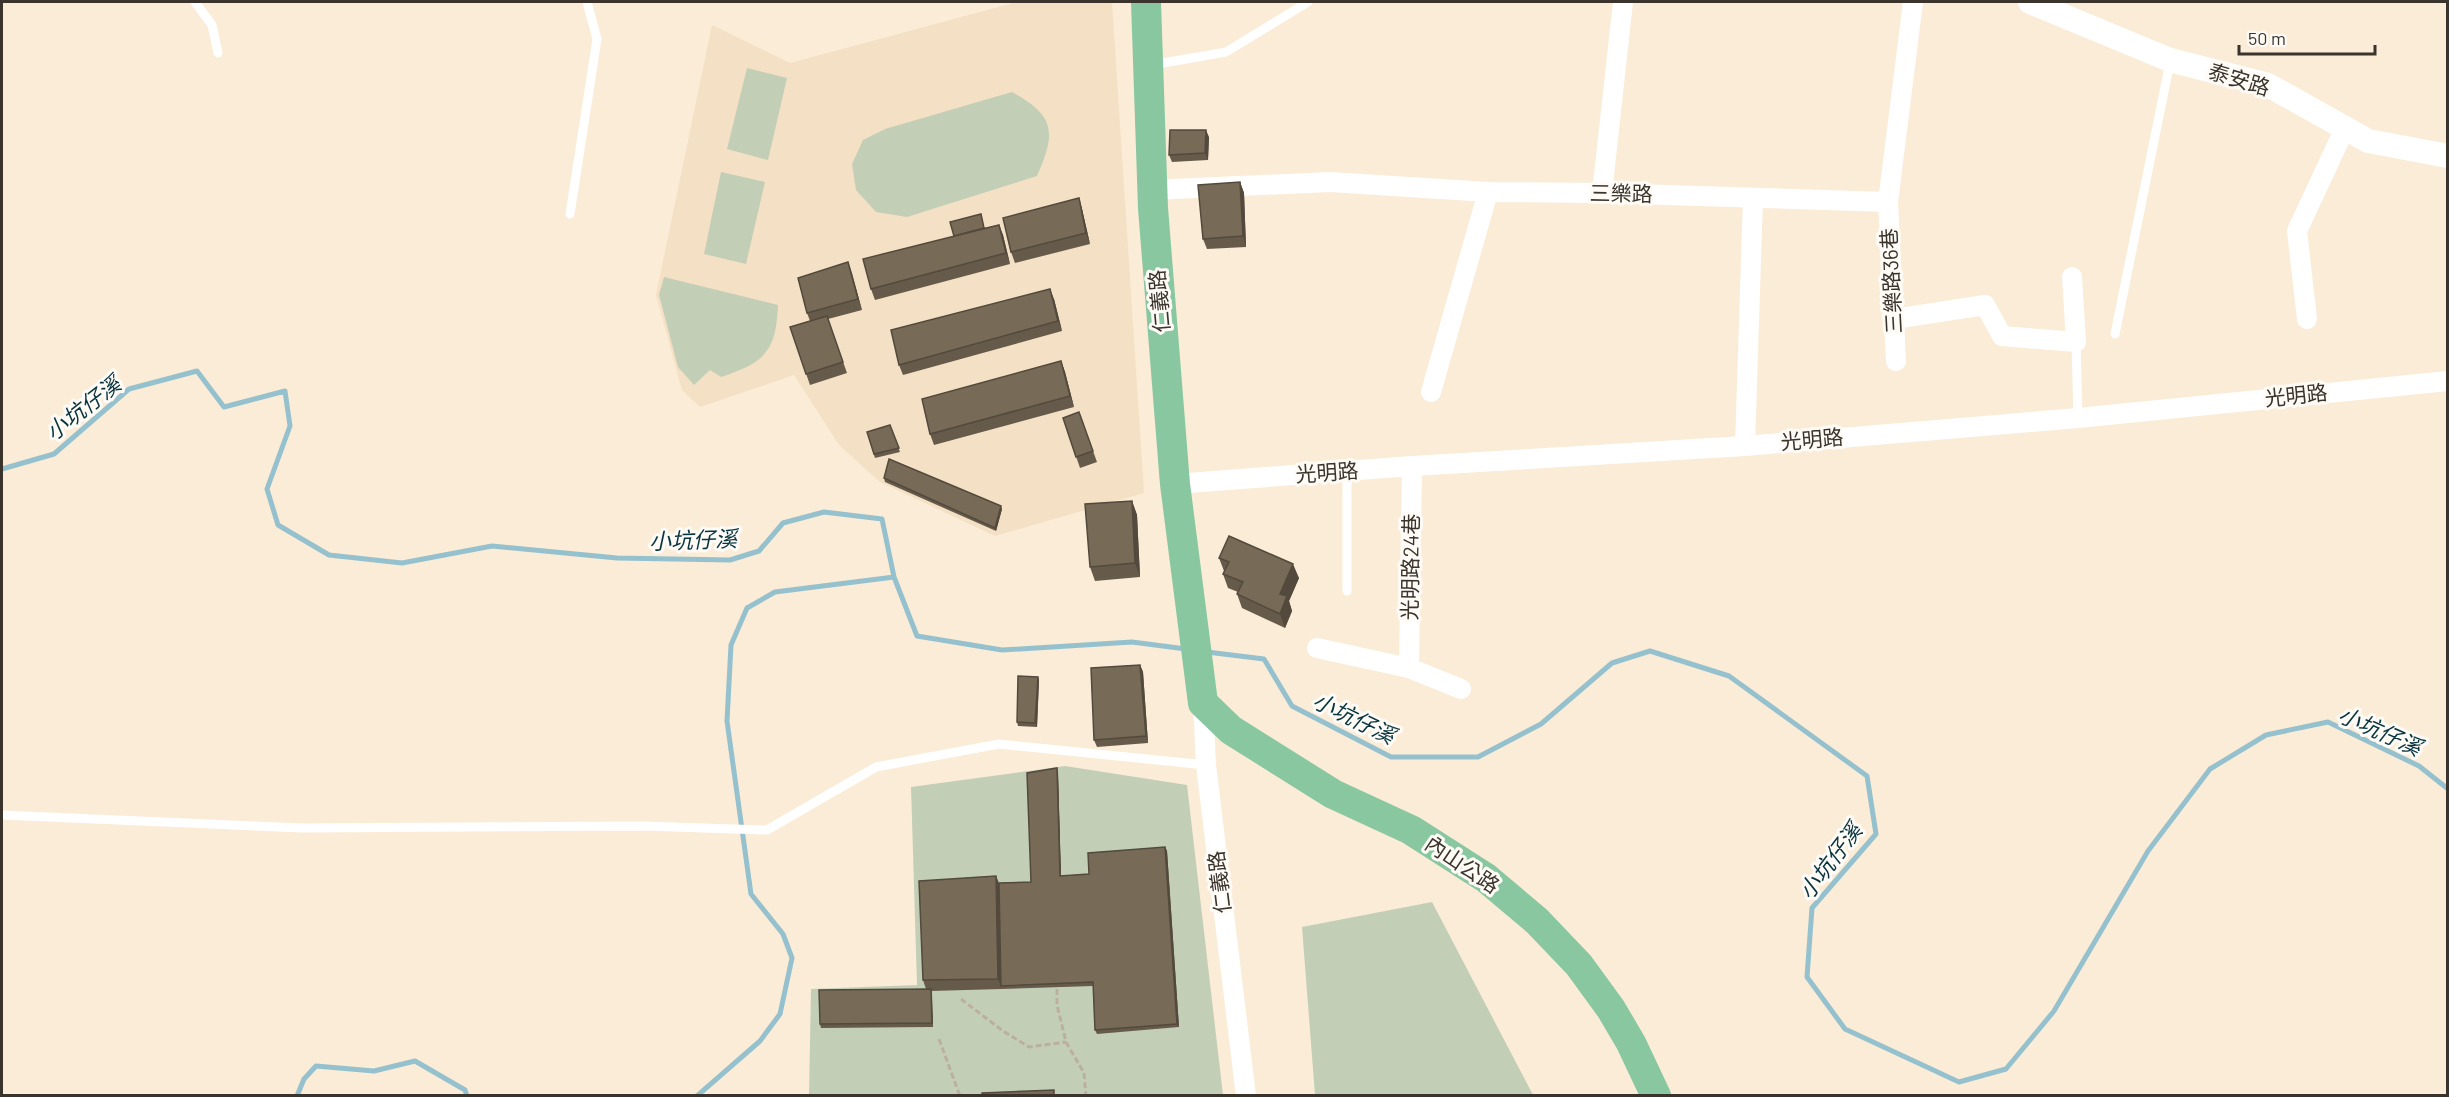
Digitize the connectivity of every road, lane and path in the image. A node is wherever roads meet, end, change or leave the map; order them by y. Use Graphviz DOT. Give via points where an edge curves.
graph roads {
  1 [pos="195,2"];
  2 [pos="588,2"];
  3 [pos="1146,2"];
  4 [pos="1308,2"];
  5 [pos="1623,2"];
  6 [pos="1913,2"];
  7 [pos="2030,2"];
  8 [pos="218,53"];
  9 [pos="2170,60"];
  10 [pos="1146,66"];
  11 [pos="2345,128"];
  12 [pos="2448,156"];
  13 [pos="1151,190"];
  14 [pos="1488,192"];
  15 [pos="1602,193"];
  16 [pos="1753,198"];
  17 [pos="1888,202"];
  18 [pos="570,214"];
  19 [pos="2072,277"];
  20 [pos="1894,319"];
  21 [pos="2307,319"];
  22 [pos="2115,334"];
  23 [pos="2076,342"];
  24 [pos="1896,361"];
  25 [pos="2448,381"];
  26 [pos="1431,392"];
  27 [pos="2078,418"];
  28 [pos="1745,446"];
  29 [pos="1413,466"];
  30 [pos="1347,471"];
  31 [pos="1175,484"];
  32 [pos="1347,591"];
  33 [pos="1317,648"];
  34 [pos="1409,668"];
  35 [pos="1461,689"];
  36 [pos="1203,703"];
  37 [pos="1206,765"];
  38 [pos="2,815"];
  39 [pos="1057,989"];
  40 [pos="961,999"];
  41 [pos="939,1039"];
  42 [pos="1066,1042"];
  43 [pos="960,1095"];
  44 [pos="1086,1095"];
  45 [pos="1245,1095"];
  46 [pos="1656,1095"];
  1 -- 8 [label="lane" via="212,25"];
  2 -- 18 [label="lane" via="597,39"];
  3 -- 10 [label="main road, 仁義路"];
  4 -- 10 [label="lane" via="1226,52"];
  5 -- 15 [label="street"];
  6 -- 17 [label="street"];
  7 -- 9 [label="street, 泰安路"];
  9 -- 11 [label="street, 泰安路" via="2268,85"];
  9 -- 22 [label="lane"];
  10 -- 13 [label="main road, 仁義路"];
  11 -- 12 [label="street, 泰安路" via="2368,141"];
  11 -- 21 [label="street" via="2297,231"];
  13 -- 14 [label="street, 三樂路" via="1330,182"];
  13 -- 31 [label="main road, 仁義路"];
  14 -- 15 [label="street, 三樂路"];
  14 -- 26 [label="street"];
  15 -- 16 [label="street, 三樂路"];
  16 -- 17 [label="street, 三樂路"];
  16 -- 28 [label="street"];
  17 -- 20 [label="street, 三樂路36巷"];
  19 -- 23 [label="street"];
  20 -- 23 [label="street" via="1985,305 2002,336"];
  20 -- 24 [label="street, 三樂路36巷"];
  23 -- 27 [label="lane"];
  25 -- 27 [label="street, 光明路"];
  27 -- 28 [label="street, 光明路"];
  28 -- 29 [label="street, 光明路"];
  29 -- 30 [label="street, 光明路"];
  29 -- 34 [label="street, 光明路24巷"];
  30 -- 31 [label="street, 光明路"];
  30 -- 32 [label="lane"];
  31 -- 36 [label="main road, 仁義路"];
  33 -- 34 [label="street"];
  34 -- 35 [label="street"];
  36 -- 37 [label="street, 仁義路"];
  36 -- 46 [label="main road, 內山公路" via="1231,730 1284,764 1333,794 1411,830 1486,878 1537,921 1579,965 1611,1009"];
  37 -- 38 [label="lane" via="999,744 876,767 767,830 643,826 302,828"];
  37 -- 45 [label="street, 仁義路"];
  39 -- 42 [label="path"];
  40 -- 42 [label="path" via="1029,1047"];
  41 -- 43 [label="path"];
  42 -- 44 [label="path" via="1084,1073"];
}
